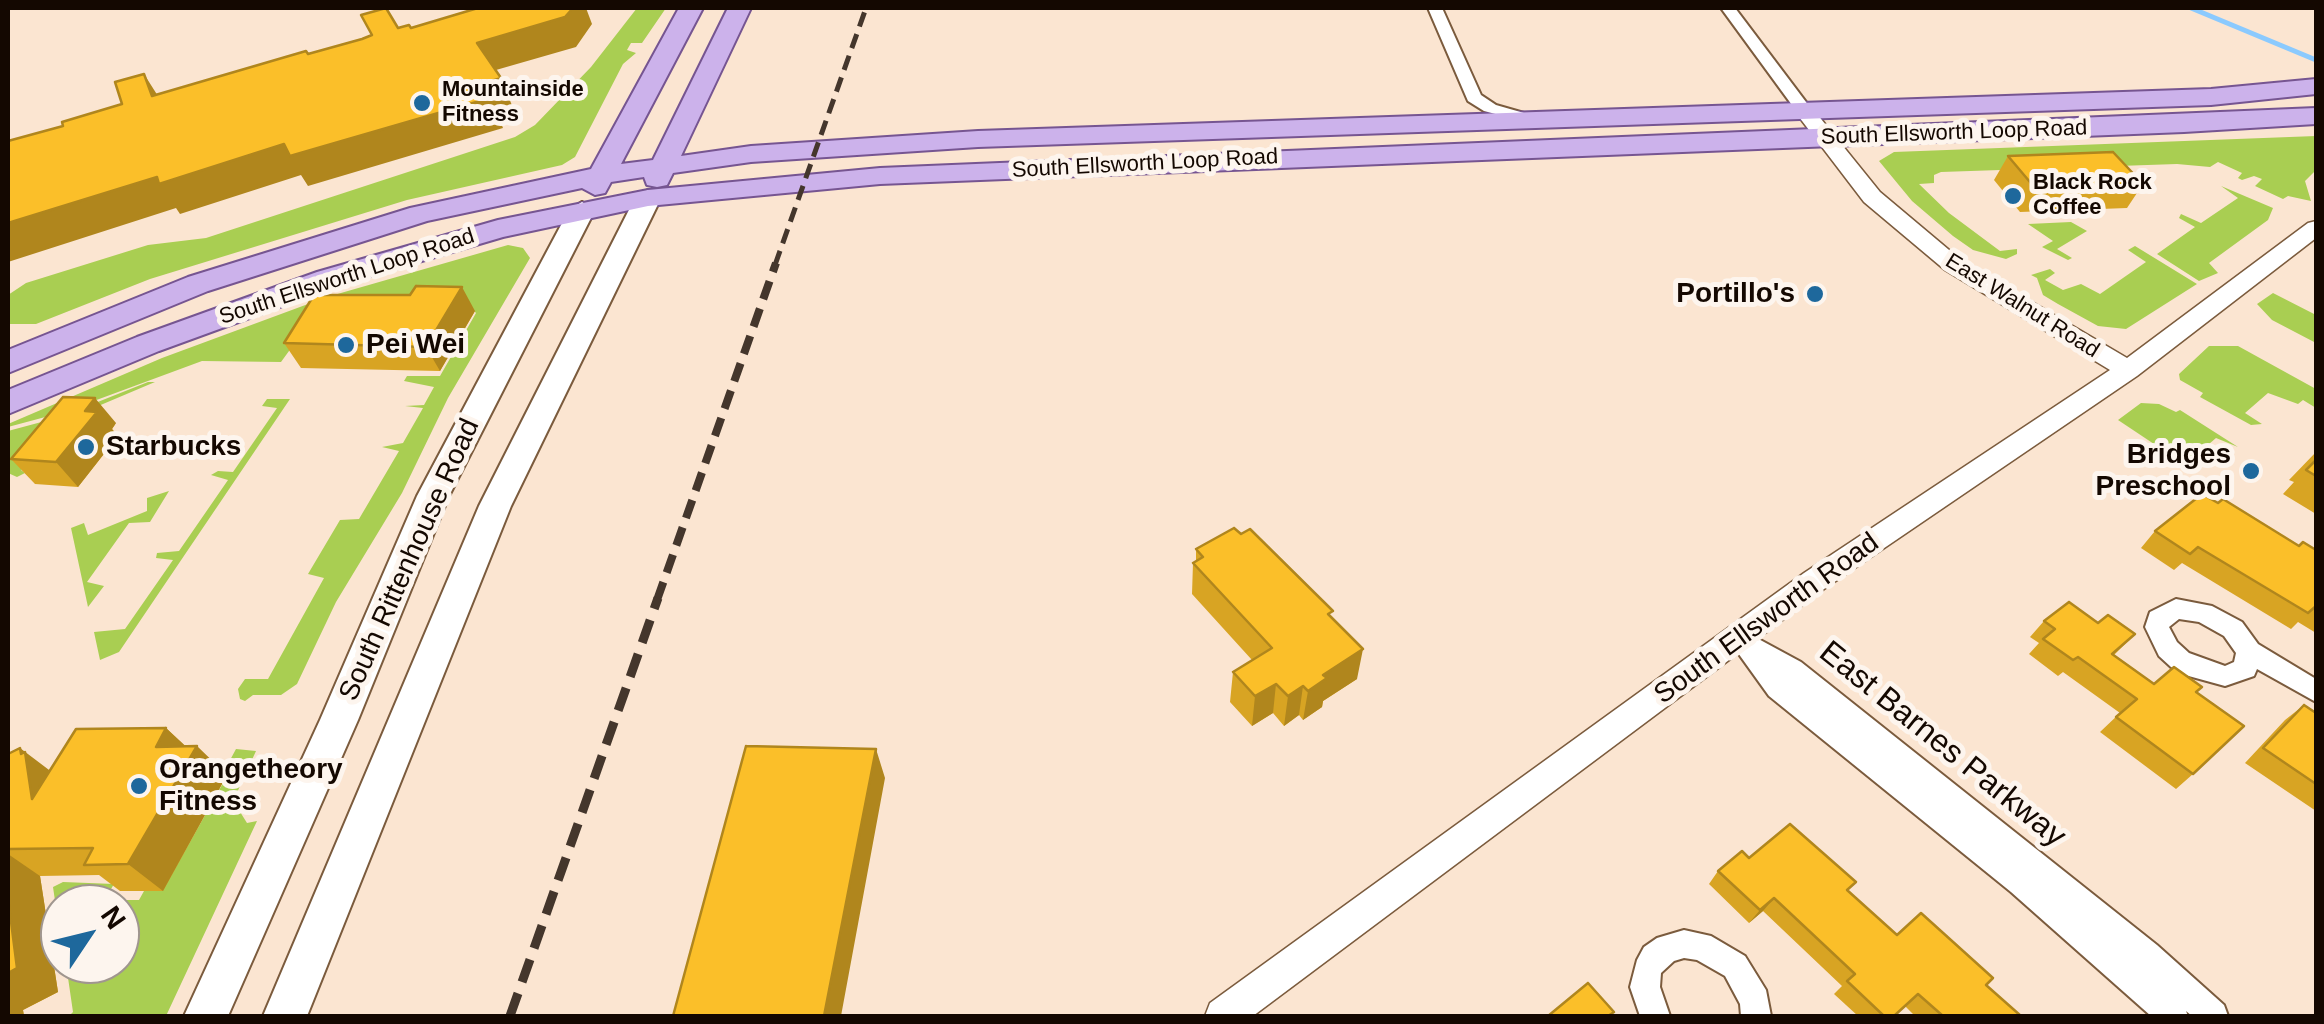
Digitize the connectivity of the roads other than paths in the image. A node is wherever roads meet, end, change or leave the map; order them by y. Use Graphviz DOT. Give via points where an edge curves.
graph roads {
  1 [pos="691,8"];
  2 [pos="739,8"];
  3 [pos="1435,8"];
  4 [pos="1728,8"];
  5 [pos="2316,87"];
  6 [pos="1474,98"];
  7 [pos="1806,113"];
  8 [pos="2316,116"];
  9 [pos="1534,122"];
  10 [pos="1455,125"];
  11 [pos="1827,138"];
  12 [pos="664,165"];
  13 [pos="602,174"];
  14 [pos="648,198"];
  15 [pos="582,210"];
  16 [pos="2316,228"];
  17 [pos="8,362"];
  18 [pos="2128,370"];
  19 [pos="8,404"];
  20 [pos="1740,639"];
  21 [pos="2248,650"];
  22 [pos="2316,692"];
  23 [pos="206,1016"];
  24 [pos="285,1016"];
  25 [pos="1222,1016"];
  26 [pos="1655,1016"];
  27 [pos="1756,1016"];
  28 [pos="2172,1016"];
  29 [pos="2213,1016"];
  1 -- 13 [label="main road, South Rittenhouse Road"];
  2 -- 12 [label="main road, South Rittenhouse Road"];
  3 -- 6 [label="street"];
  4 -- 7 [label="street, East Walnut Road"];
  5 -- 7 [label="main road, South Ellsworth Loop Road"];
  6 -- 9 [label="street"];
  6 -- 10 [label="street"];
  7 -- 9 [label="main road, South Ellsworth Loop Road"];
  7 -- 11 [label="street, East Walnut Road"];
  8 -- 11 [label="main road, South Ellsworth Loop Road"];
  9 -- 10 [label="main road, South Ellsworth Loop Road"];
  10 -- 12 [label="main road, South Ellsworth Loop Road" via="884,143"];
  11 -- 14 [label="main road, South Ellsworth Loop Road" via="880,176"];
  11 -- 18 [label="street, East Walnut Road" via="1872,197 1953,266"];
  12 -- 13 [label="main road, South Ellsworth Loop Road"];
  12 -- 14 [label="main road, South Rittenhouse Road"];
  13 -- 15 [label="main road, South Rittenhouse Road"];
  13 -- 17 [label="main road, South Ellsworth Loop Road" via="332,240 183,290"];
  14 -- 15 [label="main road, South Ellsworth Loop Road"];
  14 -- 24 [label="main road, South Rittenhouse Road" via="495,506"];
  15 -- 19 [label="main road, South Ellsworth Loop Road" via="327,278"];
  15 -- 23 [label="main road, South Rittenhouse Road" via="432,496"];
  16 -- 18 [label="street, South Ellsworth Road"];
  18 -- 20 [label="street, South Ellsworth Road" via="1854,552"];
  20 -- 25 [label="street, South Ellsworth Road"];
  20 -- 28 [label="street, East Barnes Parkway" via="1778,688 2021,883"];
  20 -- 29 [label="street, East Barnes Parkway" via="1792,668"];
  21 -- 22 [label="street"];
  26 -- 27 [label="street" via="1647,970 1654,957 1684,944 1702,946 1735,966 1755,1000"];
}
